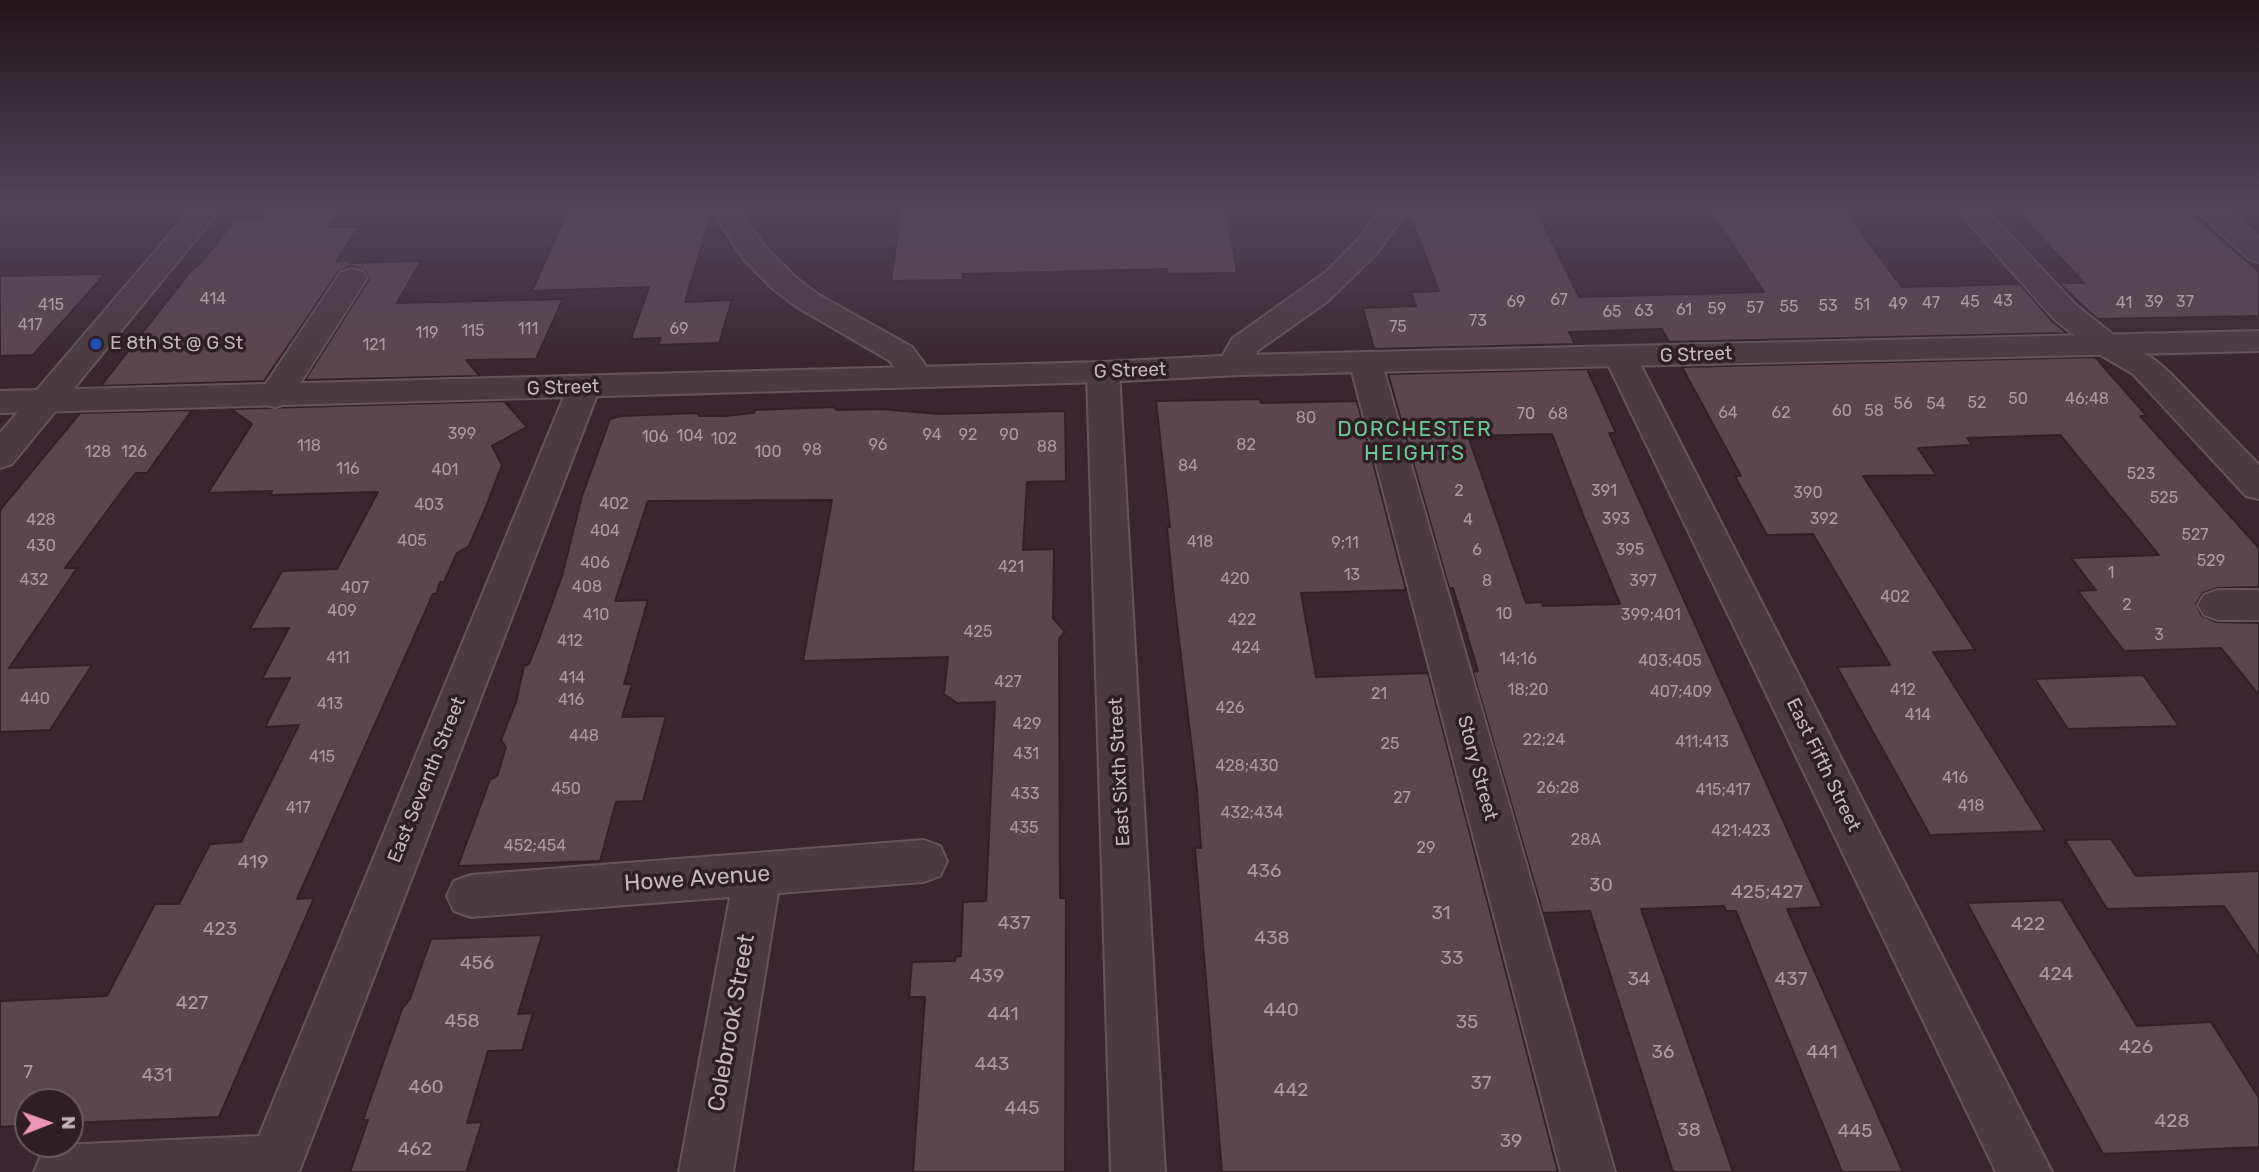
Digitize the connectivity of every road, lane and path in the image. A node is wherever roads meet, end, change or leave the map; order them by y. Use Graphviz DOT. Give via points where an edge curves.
graph roads {
  1 [pos="164,260"];
  2 [pos="760,260"];
  3 [pos="1355,260"];
  4 [pos="2017,260"];
  5 [pos="352,278"];
  6 [pos="2259,341"];
  7 [pos="2105,344"];
  8 [pos="1621,358"];
  9 [pos="1366,364"];
  10 [pos="1240,365"];
  11 [pos="1103,372"];
  12 [pos="918,377"];
  13 [pos="584,387"];
  14 [pos="275,396"];
  15 [pos="0,402"];
  16 [pos="46,402"];
  17 [pos="0,456"];
  18 [pos="2259,487"];
  19 [pos="2218,605"];
  20 [pos="2259,605"];
  21 [pos="924,861"];
  22 [pos="758,874"];
  23 [pos="471,896"];
  24 [pos="273,1167"];
  25 [pos="61,1172"];
  26 [pos="706,1172"];
  27 [pos="1138,1172"];
  28 [pos="1588,1172"];
  29 [pos="2025,1172"];
  1 -- 16 [label="street"];
  2 -- 12 [label="street" via="819,308 901,354"];
  3 -- 10 [label="street" via="1317,295 1243,346"];
  4 -- 7 [label="street" via="2065,312"];
  5 -- 14 [label="street"];
  6 -- 7 [label="street, G Street"];
  7 -- 8 [label="street, G Street"];
  7 -- 18 [label="street" via="2158,380"];
  8 -- 9 [label="street, G Street"];
  8 -- 29 [label="street, East Fifth Street"];
  9 -- 10 [label="street, G Street"];
  9 -- 28 [label="street, Story Street"];
  10 -- 11 [label="street, G Street"];
  11 -- 12 [label="street, G Street"];
  11 -- 27 [label="street, East Sixth Street"];
  12 -- 13 [label="street, G Street"];
  13 -- 14 [label="street, G Street"];
  13 -- 24 [label="street, East Seventh Street"];
  14 -- 16 [label="street, G Street"];
  15 -- 16 [label="street, G Street"];
  16 -- 17 [label="street"];
  19 -- 20 [label="street"];
  21 -- 22 [label="street, Howe Avenue"];
  22 -- 23 [label="street, Howe Avenue"];
  22 -- 26 [label="street, Colebrook Street"];
  24 -- 25 [label="street"];
}
